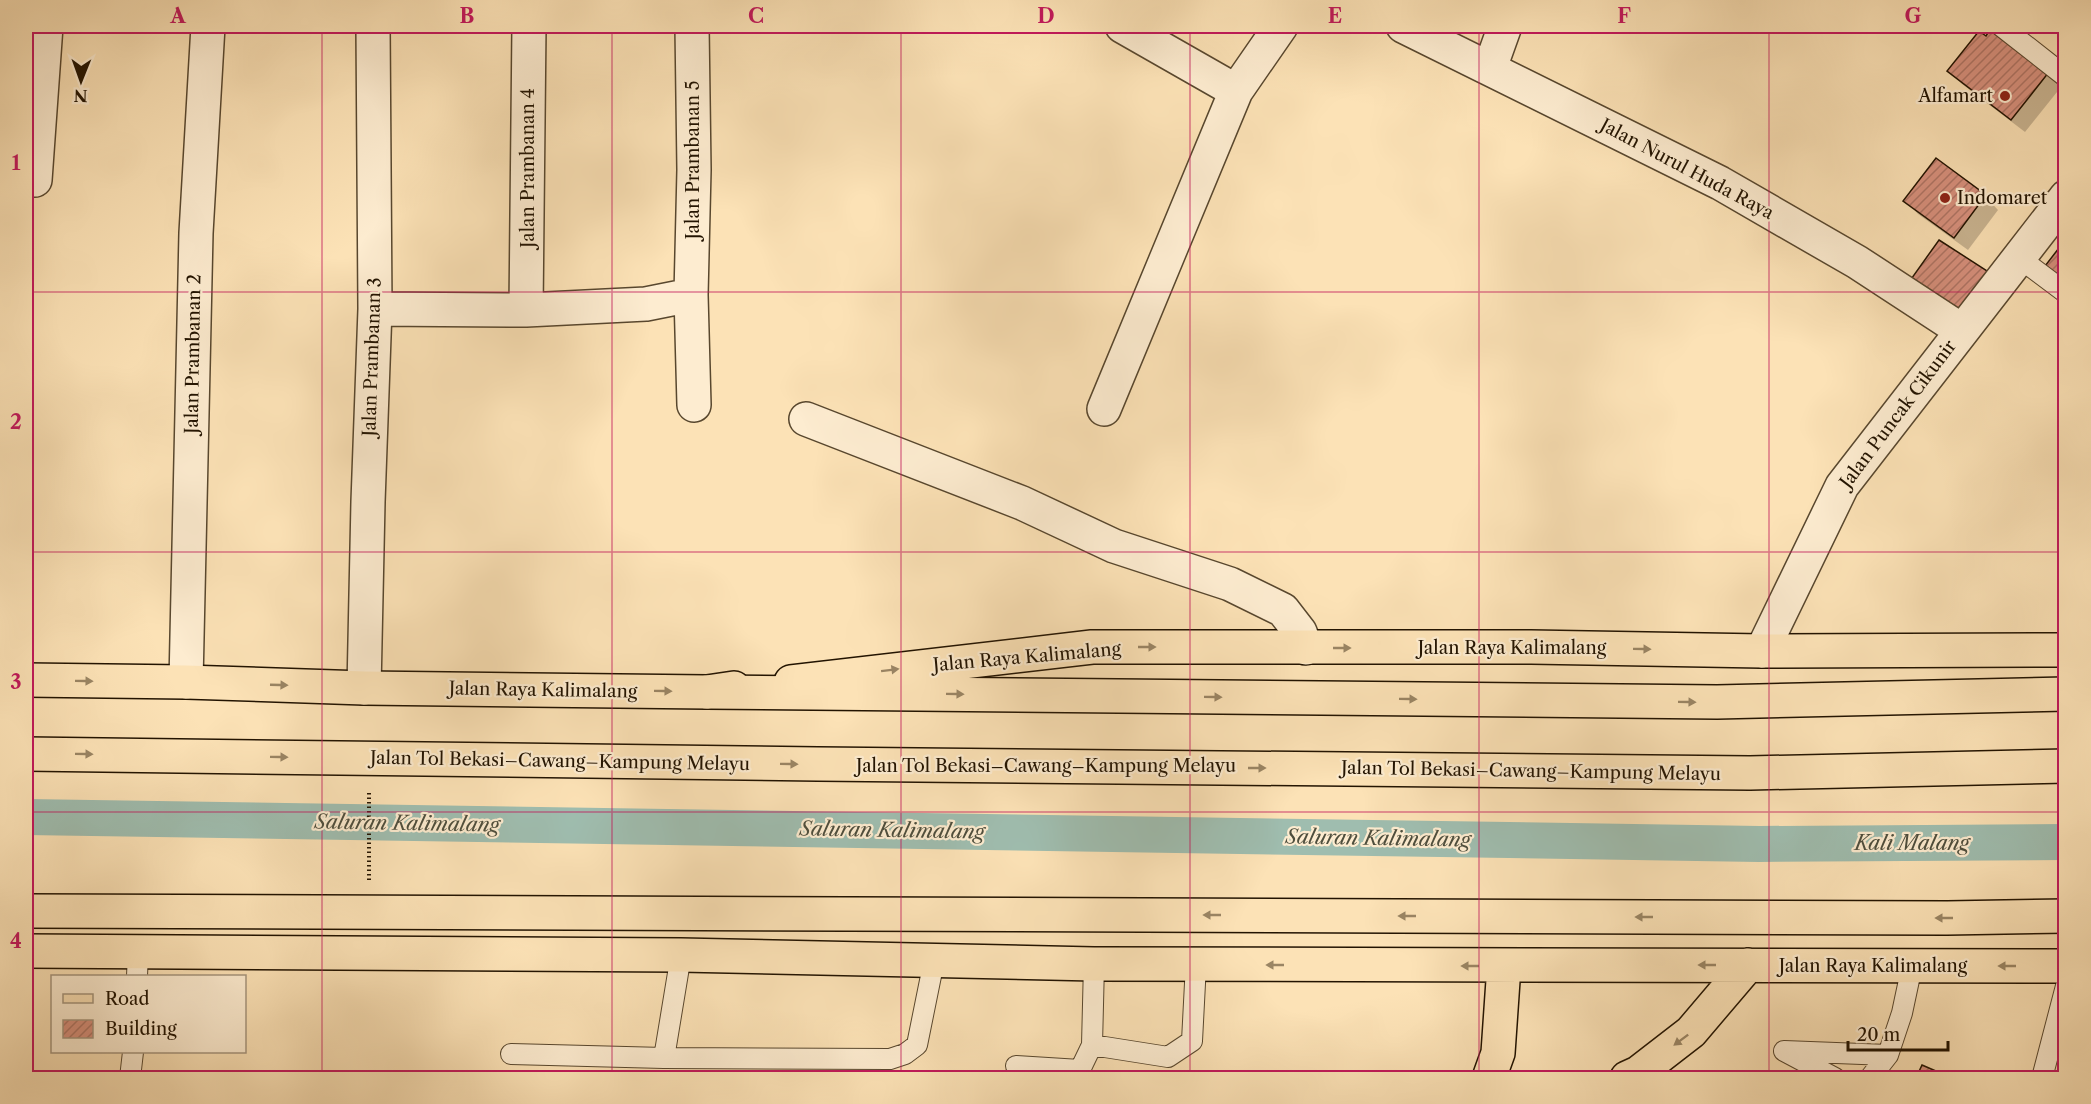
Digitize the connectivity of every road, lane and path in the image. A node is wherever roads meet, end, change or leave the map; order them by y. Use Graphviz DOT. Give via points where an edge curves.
graph roads {
  1 [pos="46,26"];
  2 [pos="208,26"];
  3 [pos="373,26"];
  4 [pos="529,26"];
  5 [pos="692,26"];
  6 [pos="1122,26"];
  7 [pos="1281,26"];
  8 [pos="1403,26"];
  9 [pos="1505,26"];
  10 [pos="2001,26"];
  11 [pos="1490,68"];
  12 [pos="2066,77"];
  13 [pos="1236,91"];
  14 [pos="35,180"];
  15 [pos="2066,197"];
  16 [pos="2018,257"];
  17 [pos="2066,293"];
  18 [pos="691,294"];
  19 [pos="375,309"];
  20 [pos="526,310"];
  21 [pos="1961,330"];
  22 [pos="694,405"];
  23 [pos="1104,409"];
  24 [pos="806,419"];
  25 [pos="1306,648"];
  26 [pos="2066,650"];
  27 [pos="1762,651"];
  28 [pos="26,680"];
  29 [pos="186,682"];
  30 [pos="364,688"];
  31 [pos="707,692"];
  32 [pos="2066,694"];
  33 [pos="26,754"];
  34 [pos="2066,766"];
  35 [pos="369,783"];
  36 [pos="369,889"];
  37 [pos="26,911"];
  38 [pos="2066,916"];
  39 [pos="26,951"];
  40 [pos="681,955"];
  41 [pos="934,962"];
  42 [pos="1094,964"];
  43 [pos="1196,964"];
  44 [pos="137,965"];
  45 [pos="1748,965"];
  46 [pos="1504,966"];
  47 [pos="1912,966"];
  48 [pos="2066,966"];
  49 [pos="2066,986"];
  50 [pos="1092,1045"];
  51 [pos="133,1053"];
  52 [pos="511,1054"];
  53 [pos="1888,1055"];
  54 [pos="664,1058"];
  55 [pos="1016,1066"];
  56 [pos="130,1078"];
  57 [pos="1489,1078"];
  58 [pos="1627,1078"];
  59 [pos="1835,1078"];
  60 [pos="1870,1078"];
  61 [pos="2042,1078"];
  1 -- 14 [label="street"];
  2 -- 29 [label="street, Jalan Prambanan 2" via="196,233"];
  3 -- 19 [label="street, Jalan Prambanan 3"];
  4 -- 20 [label="street, Jalan Prambanan 4"];
  5 -- 18 [label="street, Jalan Prambanan 5"];
  6 -- 13 [label="street"];
  7 -- 13 [label="street"];
  8 -- 11 [label="street, Jalan Nurul Huda Raya"];
  9 -- 11 [label="street"];
  10 -- 12 [label="lane"];
  11 -- 21 [label="street, Jalan Nurul Huda Raya" via="1720,183 1857,262"];
  13 -- 23 [label="street"];
  15 -- 16 [label="street, Jalan Puncak Cikunir"];
  16 -- 17 [label="lane"];
  16 -- 21 [label="street, Jalan Puncak Cikunir"];
  18 -- 20 [label="street" via="646,304"];
  18 -- 22 [label="street, Jalan Prambanan 5"];
  19 -- 20 [label="street"];
  19 -- 30 [label="street, Jalan Prambanan 3"];
  21 -- 27 [label="street, Jalan Puncak Cikunir" via="1842,486"];
  24 -- 25 [label="street" via="1022,503 1114,546 1230,584 1283,610 1300,632"];
  25 -- 27 [label="main road, Jalan Raya Kalimalang, one-way"];
  31 -- 25 [label="main road, Jalan Raya Kalimalang, one-way" via="1092,647"];
  26 -- 27 [label="main road, Jalan Raya Kalimalang"];
  28 -- 29 [label="main road, Jalan Raya Kalimalang, one-way"];
  29 -- 30 [label="main road, Jalan Raya Kalimalang, one-way"];
  30 -- 31 [label="main road, Jalan Raya Kalimalang, one-way"];
  31 -- 32 [label="main road, one-way" via="1717,702"];
  33 -- 34 [label="main road, Jalan Tol Bekasi–Cawang–Kampung Melayu, one-way, bridge" via="1750,773"];
  35 -- 36 [label="path"];
  38 -- 37 [label="main road, one-way, bridge"];
  39 -- 44 [label="main road, Jalan Raya Kalimalang"];
  40 -- 41 [label="main road, Jalan Raya Kalimalang"];
  40 -- 44 [label="main road, Jalan Raya Kalimalang"];
  40 -- 54 [label="lane"];
  41 -- 42 [label="main road, Jalan Raya Kalimalang"];
  41 -- 54 [label="lane" via="917,1046 905,1054 890,1059"];
  42 -- 43 [label="main road, Jalan Raya Kalimalang"];
  42 -- 50 [label="lane"];
  46 -- 43 [label="main road, Jalan Raya Kalimalang, one-way"];
  43 -- 50 [label="lane" via="1192,1041 1168,1057"];
  45 -- 46 [label="main road, Jalan Raya Kalimalang, one-way"];
  45 -- 47 [label="main road, Jalan Raya Kalimalang"];
  45 -- 58 [label="main road, one-way" via="1691,1032"];
  46 -- 57 [label="main road" via="1498,1053"];
  48 -- 47 [label="main road, Jalan Raya Kalimalang, one-way"];
  47 -- 53 [label="lane"];
  49 -- 61 [label="lane"];
  50 -- 55 [label="lane" via="1080,1070"];
  51 -- 56 [label="lane"];
  52 -- 54 [label="lane"];
  53 -- 59 [label="lane" via="1784,1051"];
  53 -- 60 [label="lane"];
}
